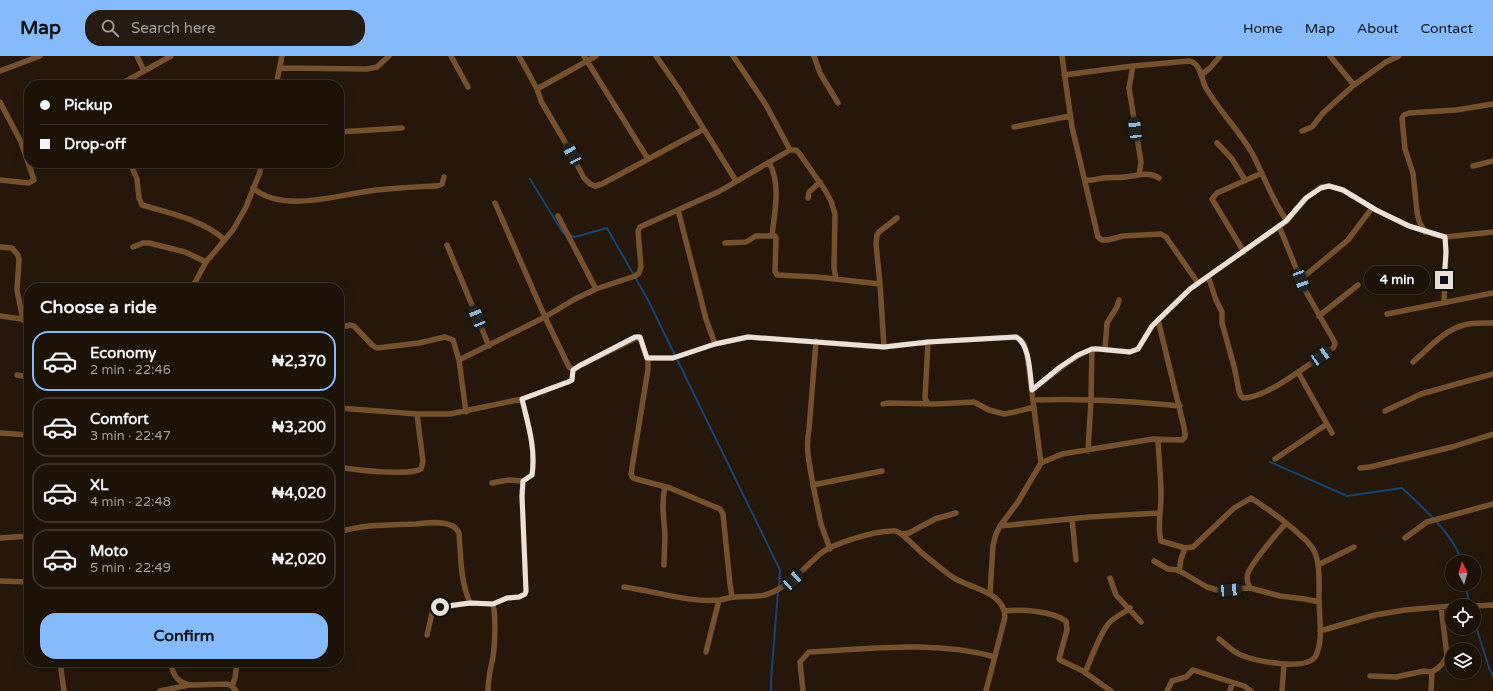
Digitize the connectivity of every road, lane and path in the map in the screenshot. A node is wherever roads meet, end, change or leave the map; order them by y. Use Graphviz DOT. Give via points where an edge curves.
graph roads {
  1 [pos="40,56"];
  2 [pos="137,56"];
  3 [pos="171,56"];
  4 [pos="282,56"];
  5 [pos="389,56"];
  6 [pos="451,56"];
  7 [pos="519,56"];
  8 [pos="596,56"];
  9 [pos="656,56"];
  10 [pos="733,56"];
  11 [pos="1062,56"];
  12 [pos="1158,56"];
  13 [pos="1220,56"];
  14 [pos="1330,56"];
  15 [pos="1399,56"];
  16 [pos="815,57"];
  17 [pos="586,59"];
  18 [pos="1160,63"];
  19 [pos="1133,66"];
  20 [pos="280,68"];
  21 [pos="0,71"];
  22 [pos="144,71"];
  23 [pos="1064,75"];
  24 [pos="1201,75"];
  25 [pos="128,80"];
  26 [pos="277,80"];
  27 [pos="1354,85"];
  28 [pos="468,87"];
  29 [pos="537,89"];
  30 [pos="0,102"];
  31 [pos="838,103"];
  32 [pos="1493,104"];
  33 [pos="1070,116"];
  34 [pos="1014,127"];
  35 [pos="402,128"];
  36 [pos="704,129"];
  37 [pos="1302,130"];
  38 [pos="344,132"];
  39 [pos="1217,143"];
  40 [pos="790,150"];
  41 [pos="24,151"];
  42 [pos="648,159"];
  43 [pos="1493,161"];
  44 [pos="769,162"];
  45 [pos="1473,166"];
  46 [pos="30,168"];
  47 [pos="132,168"];
  48 [pos="260,168"];
  49 [pos="1262,173"];
  50 [pos="1139,175"];
  51 [pos="444,177"];
  52 [pos="1159,178"];
  53 [pos="0,180"];
  54 [pos="1085,180"];
  55 [pos="1245,180"];
  56 [pos="736,181"];
  57 [pos="820,182"];
  58 [pos="253,188"];
  59 [pos="808,198"];
  60 [pos="495,204"];
  61 [pos="1372,208"];
  62 [pos="678,210"];
  63 [pos="558,216"];
  64 [pos="897,218"];
  65 [pos="1286,221"];
  66 [pos="1279,226"];
  67 [pos="1425,232"];
  68 [pos="1493,232"];
  69 [pos="772,235"];
  70 [pos="1445,237"];
  71 [pos="225,240"];
  72 [pos="725,243"];
  73 [pos="447,245"];
  74 [pos="0,247"];
  75 [pos="133,247"];
  76 [pos="1244,252"];
  77 [pos="206,262"];
  78 [pos="1208,276"];
  79 [pos="836,280"];
  80 [pos="1301,280"];
  81 [pos="195,283"];
  82 [pos="1198,283"];
  83 [pos="880,284"];
  84 [pos="1358,285"];
  85 [pos="596,289"];
  86 [pos="1493,293"];
  87 [pos="1119,300"];
  88 [pos="1444,302"];
  89 [pos="24,313"];
  90 [pos="1387,314"];
  91 [pos="0,316"];
  92 [pos="1319,316"];
  93 [pos="546,317"];
  94 [pos="24,320"];
  95 [pos="1158,320"];
  96 [pos="1493,324"];
  97 [pos="344,327"];
  98 [pos="816,342"];
  99 [pos="928,342"];
  100 [pos="715,344"];
  101 [pos="489,346"];
  102 [pos="884,347"];
  103 [pos="1092,349"];
  104 [pos="1105,349"];
  105 [pos="647,358"];
  106 [pos="459,360"];
  107 [pos="1413,362"];
  108 [pos="573,370"];
  109 [pos="1298,372"];
  110 [pos="1493,374"];
  111 [pos="17,375"];
  112 [pos="24,376"];
  113 [pos="1032,390"];
  114 [pos="925,398"];
  115 [pos="522,399"];
  116 [pos="1091,400"];
  117 [pos="1034,403"];
  118 [pos="883,404"];
  119 [pos="921,404"];
  120 [pos="928,404"];
  121 [pos="1180,406"];
  122 [pos="344,408"];
  123 [pos="1385,411"];
  124 [pos="466,412"];
  125 [pos="417,414"];
  126 [pos="1327,424"];
  127 [pos="0,433"];
  128 [pos="1332,433"];
  129 [pos="1493,434"];
  130 [pos="24,435"];
  131 [pos="1158,440"];
  132 [pos="1088,451"];
  133 [pos="1275,460"];
  134 [pos="1041,463"];
  135 [pos="344,468"];
  136 [pos="1360,468"];
  137 [pos="882,471"];
  138 [pos="523,481"];
  139 [pos="492,483"];
  140 [pos="813,485"];
  141 [pos="665,487"];
  142 [pos="1493,504"];
  143 [pos="956,513"];
  144 [pos="1159,513"];
  145 [pos="1072,519"];
  146 [pos="1286,523"];
  147 [pos="1000,526"];
  148 [pos="344,531"];
  149 [pos="902,534"];
  150 [pos="24,536"];
  151 [pos="0,538"];
  152 [pos="1405,538"];
  153 [pos="1354,547"];
  154 [pos="1185,548"];
  155 [pos="830,549"];
  156 [pos="1076,560"];
  157 [pos="1154,561"];
  158 [pos="664,565"];
  159 [pos="1318,565"];
  160 [pos="1179,572"];
  161 [pos="1110,578"];
  162 [pos="0,580"];
  163 [pos="24,582"];
  164 [pos="624,586"];
  165 [pos="1250,588"];
  166 [pos="990,594"];
  167 [pos="732,597"];
  168 [pos="719,600"];
  169 [pos="1319,602"];
  170 [pos="470,603"];
  171 [pos="493,604"];
  172 [pos="1481,606"];
  173 [pos="1493,606"];
  174 [pos="1441,607"];
  175 [pos="1445,607"];
  176 [pos="1130,608"];
  177 [pos="1004,611"];
  178 [pos="1141,622"];
  179 [pos="1320,631"];
  180 [pos="427,635"];
  181 [pos="1219,639"];
  182 [pos="706,652"];
  183 [pos="995,657"];
  184 [pos="1284,664"];
  185 [pos="61,667"];
  186 [pos="172,667"];
  187 [pos="236,667"];
  188 [pos="1432,672"];
  189 [pos="1086,673"];
  190 [pos="1370,676"];
  191 [pos="1232,683"];
  192 [pos="191,685"];
  193 [pos="234,688"];
  194 [pos="64,691"];
  195 [pos="160,691"];
  196 [pos="488,691"];
  197 [pos="803,691"];
  198 [pos="986,691"];
  199 [pos="1111,691"];
  200 [pos="1167,691"];
  201 [pos="1230,691"];
  202 [pos="1251,691"];
  203 [pos="1282,691"];
  204 [pos="1431,691"];
  1 -- 21 [label="street"];
  2 -- 22 [label="street"];
  3 -- 22 [label="street"];
  4 -- 20 [label="street"];
  5 -- 20 [label="street" via="377,67 367,69"];
  6 -- 28 [label="street"];
  7 -- 29 [label="street"];
  8 -- 17 [label="street"];
  9 -- 36 [label="street"];
  10 -- 40 [label="street" via="766,105"];
  11 -- 23 [label="street"];
  12 -- 18 [label="street"];
  13 -- 24 [label="street"];
  14 -- 27 [label="street"];
  15 -- 27 [label="street"];
  16 -- 31 [label="street" via="820,73"];
  17 -- 29 [label="street"];
  17 -- 42 [label="street"];
  18 -- 19 [label="street"];
  18 -- 24 [label="street" via="1192,62"];
  19 -- 23 [label="street"];
  19 -- 50 [label="street" via="1129,88 1141,162"];
  20 -- 26 [label="street"];
  22 -- 25 [label="street"];
  23 -- 33 [label="street"];
  24 -- 49 [label="street" via="1206,90 1250,151"];
  27 -- 37 [label="street" via="1323,113 1312,127"];
  29 -- 42 [label="street" via="538,97 584,178 590,184 602,184"];
  30 -- 41 [label="street"];
  32 -- 67 [label="street" via="1456,110 1408,113 1402,118 1405,149 1413,173 1417,212"];
  33 -- 34 [label="street"];
  33 -- 54 [label="street"];
  35 -- 38 [label="street"];
  36 -- 42 [label="street"];
  36 -- 56 [label="street"];
  39 -- 55 [label="street" via="1232,159"];
  40 -- 44 [label="street"];
  40 -- 57 [label="street" via="799,153"];
  43 -- 45 [label="street"];
  44 -- 56 [label="street"];
  44 -- 69 [label="street" via="777,188"];
  46 -- 53 [label="street" via="34,180 29,183"];
  47 -- 71 [label="street" via="142,205 206,226"];
  48 -- 58 [label="street"];
  49 -- 55 [label="street"];
  49 -- 65 [label="street"];
  50 -- 52 [label="street" via="1153,175"];
  50 -- 54 [label="street"];
  51 -- 58 [label="street" via="442,184 437,186 364,192 325,199 274,199 260,194"];
  54 -- 82 [label="street" via="1098,237 1108,240 1123,236 1161,234 1166,237"];
  55 -- 76 [label="street" via="1217,193 1212,199"];
  56 -- 62 [label="street"];
  57 -- 59 [label="street" via="809,192"];
  57 -- 79 [label="street" via="835,214"];
  58 -- 71 [label="street" via="246,207"];
  60 -- 93 [label="street"];
  61 -- 65 [label="street" via="1343,190 1329,186 1313,192"];
  61 -- 67 [label="street"];
  61 -- 80 [label="street" via="1348,240"];
  62 -- 85 [label="street" via="640,227 638,231 641,267 638,273"];
  62 -- 100 [label="street" via="704,312"];
  63 -- 85 [label="street"];
  64 -- 83 [label="street" via="877,235"];
  65 -- 66 [label="street"];
  66 -- 76 [label="street"];
  66 -- 80 [label="street"];
  67 -- 70 [label="street"];
  68 -- 70 [label="street"];
  69 -- 72 [label="street" via="756,236 743,242"];
  69 -- 79 [label="street" via="776,238 775,271 778,275"];
  70 -- 88 [label="street"];
  71 -- 77 [label="street"];
  73 -- 101 [label="street"];
  74 -- 89 [label="street" via="12,248 18,255 17,290"];
  75 -- 77 [label="street" via="149,243 185,252"];
  76 -- 78 [label="street"];
  77 -- 81 [label="street"];
  78 -- 82 [label="street"];
  78 -- 109 [label="street" via="1222,312 1222,324 1241,396 1247,398 1275,387"];
  79 -- 83 [label="street"];
  80 -- 92 [label="street"];
  82 -- 95 [label="street"];
  83 -- 102 [label="street"];
  84 -- 92 [label="street"];
  85 -- 93 [label="street"];
  86 -- 88 [label="street"];
  87 -- 104 [label="street" via="1107,323"];
  88 -- 90 [label="street"];
  91 -- 94 [label="street"];
  92 -- 109 [label="street" via="1334,341 1334,346"];
  93 -- 101 [label="street"];
  93 -- 108 [label="street" via="569,367"];
  95 -- 104 [label="street" via="1138,349"];
  95 -- 121 [label="street"];
  96 -- 107 [label="street" via="1466,324 1457,327"];
  97 -- 106 [label="street" via="354,326 377,348 449,338 453,340"];
  98 -- 100 [label="street" via="748,337"];
  98 -- 102 [label="street"];
  98 -- 140 [label="street" via="807,442"];
  99 -- 102 [label="street"];
  99 -- 113 [label="street" via="1016,337 1021,339 1026,349"];
  99 -- 114 [label="street"];
  100 -- 105 [label="street" via="673,358"];
  101 -- 106 [label="street"];
  103 -- 104 [label="street"];
  103 -- 113 [label="street" via="1078,355"];
  103 -- 116 [label="street"];
  105 -- 108 [label="street" via="640,337 636,337"];
  105 -- 141 [label="street" via="648,369 631,474 633,478"];
  106 -- 124 [label="street"];
  108 -- 115 [label="street" via="572,380"];
  109 -- 126 [label="street"];
  110 -- 123 [label="street" via="1421,394"];
  111 -- 112 [label="street"];
  113 -- 117 [label="street"];
  114 -- 119 [label="street"];
  114 -- 120 [label="street"];
  115 -- 124 [label="street"];
  115 -- 138 [label="street" via="532,440 534,462 532,475"];
  116 -- 117 [label="street" via="1063,399"];
  116 -- 121 [label="street"];
  116 -- 132 [label="street"];
  117 -- 120 [label="street" via="1004,414 974,402"];
  117 -- 134 [label="street"];
  118 -- 119 [label="street"];
  119 -- 120 [label="street"];
  121 -- 131 [label="street" via="1184,438"];
  122 -- 125 [label="street"];
  124 -- 125 [label="street"];
  125 -- 135 [label="street" via="423,462 421,469 400,472"];
  126 -- 128 [label="street"];
  126 -- 133 [label="street"];
  127 -- 130 [label="street"];
  129 -- 136 [label="street" via="1452,447"];
  131 -- 132 [label="street"];
  131 -- 144 [label="street" via="1161,497"];
  132 -- 134 [label="street" via="1062,454"];
  134 -- 147 [label="street"];
  137 -- 140 [label="street"];
  138 -- 139 [label="street"];
  138 -- 171 [label="street" via="526,591 519,597 507,598"];
  140 -- 155 [label="street" via="821,524"];
  141 -- 158 [label="street" via="662,500"];
  141 -- 167 [label="street" via="720,509 723,514"];
  142 -- 152 [label="street" via="1427,522"];
  143 -- 149 [label="street" via="935,519"];
  144 -- 145 [label="street"];
  144 -- 154 [label="street" via="1161,540"];
  145 -- 147 [label="street"];
  145 -- 156 [label="street"];
  146 -- 154 [label="street" via="1250,498 1234,508 1193,547"];
  146 -- 159 [label="street" via="1311,545"];
  146 -- 165 [label="street" via="1247,574"];
  147 -- 166 [label="street" via="993,545"];
  148 -- 170 [label="street" via="390,524 440,523 457,528 464,588"];
  149 -- 155 [label="street" via="894,530 884,531"];
  149 -- 166 [label="street" via="956,580"];
  150 -- 151 [label="street"];
  153 -- 159 [label="street"];
  154 -- 160 [label="street"];
  155 -- 167 [label="street" via="822,552 784,586 765,594"];
  157 -- 160 [label="street"];
  159 -- 169 [label="street"];
  160 -- 165 [label="street" via="1217,590"];
  161 -- 176 [label="street" via="1116,595"];
  162 -- 163 [label="street"];
  164 -- 168 [label="street" via="677,597"];
  165 -- 169 [label="street"];
  166 -- 177 [label="street" via="999,601"];
  167 -- 168 [label="street"];
  168 -- 182 [label="street"];
  169 -- 179 [label="street"];
  170 -- 171 [label="street"];
  170 -- 180 [label="street" via="433,609"];
  171 -- 196 [label="street" via="495,611"];
  172 -- 173 [label="street"];
  174 -- 175 [label="street"];
  174 -- 179 [label="street" via="1375,615"];
  174 -- 188 [label="street" via="1447,655 1443,664"];
  176 -- 178 [label="street"];
  176 -- 189 [label="street" via="1110,622 1094,650"];
  177 -- 183 [label="street"];
  177 -- 189 [label="street" via="1020,609 1060,617 1066,621 1067,630 1059,659"];
  179 -- 184 [label="street" via="1314,658 1304,663"];
  181 -- 184 [label="street" via="1240,655"];
  183 -- 197 [label="street" via="970,650 914,646 809,652 800,662"];
  183 -- 198 [label="street"];
  184 -- 203 [label="street"];
  185 -- 194 [label="street"];
  186 -- 192 [label="street" via="178,680"];
  187 -- 193 [label="street"];
  188 -- 190 [label="street" via="1424,671 1396,677"];
  188 -- 204 [label="street"];
  189 -- 199 [label="street"];
  191 -- 200 [label="street" via="1193,670 1186,678 1172,681"];
  191 -- 201 [label="street"];
  191 -- 202 [label="street"];
  192 -- 193 [label="street" via="219,683"];
  192 -- 195 [label="street"];
}
